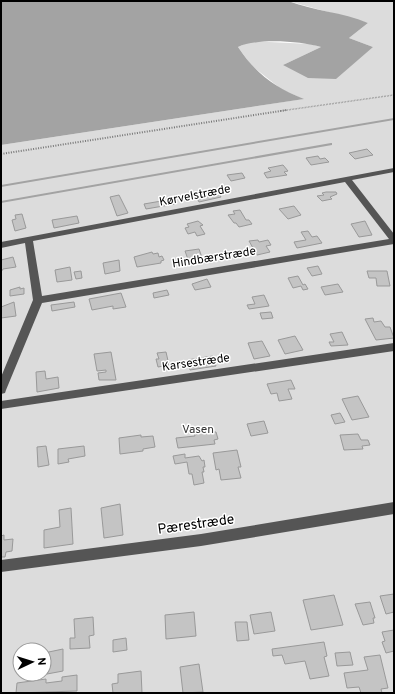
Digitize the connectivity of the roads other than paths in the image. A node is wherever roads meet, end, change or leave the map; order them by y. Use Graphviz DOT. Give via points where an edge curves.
graph roads {
  1 [pos="394,170"];
  2 [pos="347,179"];
  3 [pos="29,240"];
  4 [pos="394,240"];
  5 [pos="1,245"];
  6 [pos="38,300"];
  7 [pos="394,347"];
  8 [pos="3,378"];
  9 [pos="1,390"];
  10 [pos="1,405"];
  11 [pos="394,508"];
  12 [pos="1,566"];
  1 -- 2 [label="lane, Kørvelstræde"];
  2 -- 3 [label="lane, Kørvelstræde"];
  2 -- 4 [label="lane"];
  3 -- 5 [label="lane, Kørvelstræde"];
  3 -- 6 [label="lane"];
  4 -- 6 [label="lane, Hindbærstræde"];
  6 -- 8 [label="lane"];
  7 -- 10 [label="lane, Karsestræde"];
  8 -- 9 [label="lane"];
  11 -- 12 [label="lane, Pærestræde" via="201,540"];
}
